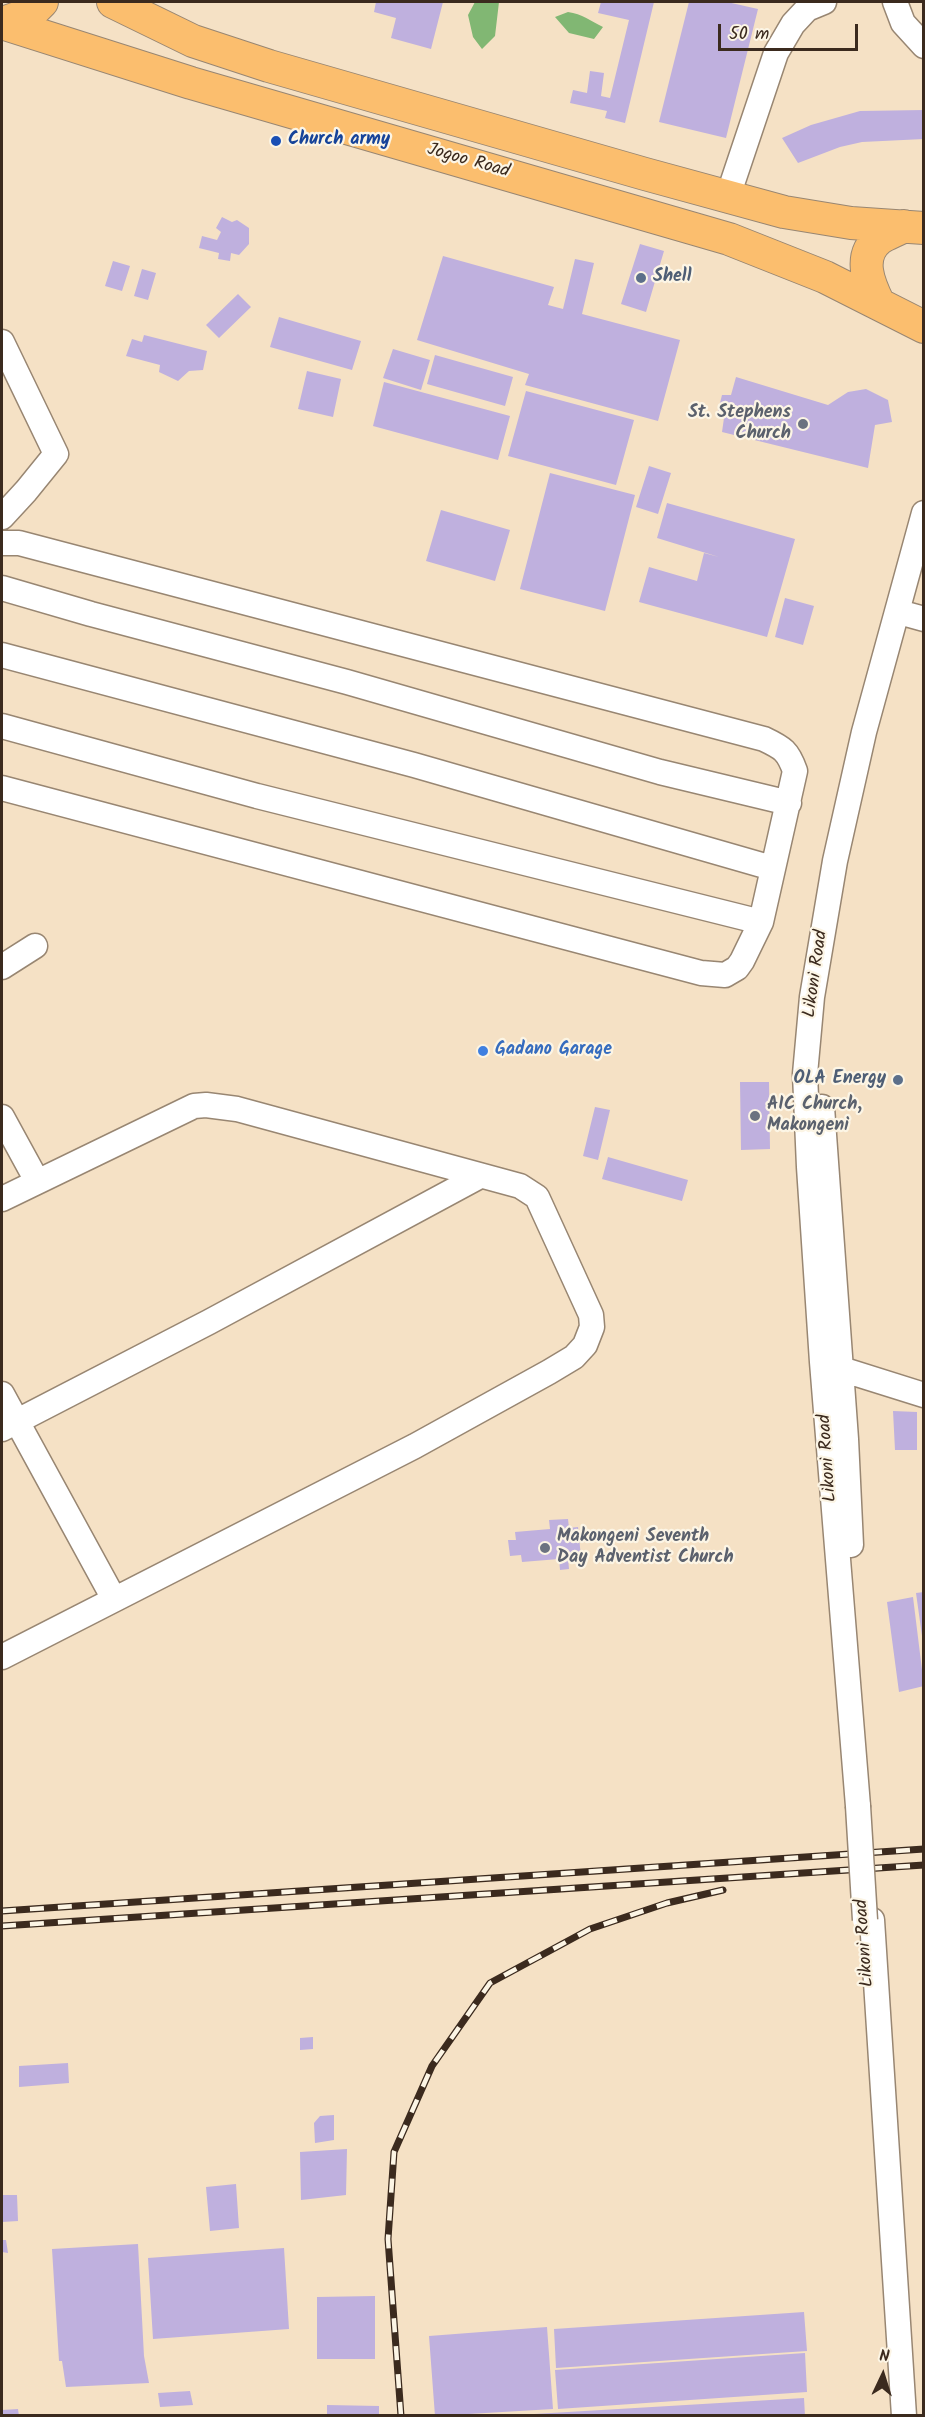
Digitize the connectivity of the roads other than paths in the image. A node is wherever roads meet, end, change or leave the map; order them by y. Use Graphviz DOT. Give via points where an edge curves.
graph roads {
  1 [pos="42,2"];
  2 [pos="113,2"];
  3 [pos="824,2"];
  4 [pos="895,2"];
  5 [pos="2,23"];
  6 [pos="924,46"];
  7 [pos="728,196"];
  8 [pos="914,227"];
  9 [pos="879,304"];
  10 [pos="924,327"];
  11 [pos="2,342"];
  12 [pos="924,513"];
  13 [pos="2,517"];
  14 [pos="2,543"];
  15 [pos="924,546"];
  16 [pos="2,588"];
  17 [pos="915,616"];
  18 [pos="2,655"];
  19 [pos="2,726"];
  20 [pos="2,788"];
  21 [pos="789,803"];
  22 [pos="772,868"];
  23 [pos="761,922"];
  24 [pos="34,946"];
  25 [pos="2,967"];
  26 [pos="2,1117"];
  27 [pos="480,1176"];
  28 [pos="37,1181"];
  29 [pos="2,1199"];
  30 [pos="841,1369"];
  31 [pos="2,1394"];
  32 [pos="924,1395"];
  33 [pos="9,1425"];
  34 [pos="114,1599"];
  35 [pos="3,1653"];
  36 [pos="861,1807"];
  37 [pos="869,1920"];
  38 [pos="895,2415"];
  39 [pos="904,2415"];
  1 -- 5 [label="main road" via="31,13"];
  2 -- 7 [label="main road, Jogoo Road" via="193,41 269,66"];
  3 -- 7 [label="street" via="807,9 776,53"];
  4 -- 6 [label="street" via="903,23"];
  5 -- 9 [label="main road, Jogoo Road" via="191,83 729,239 825,277"];
  7 -- 8 [label="main road, Jogoo Road" via="784,212 851,223"];
  8 -- 9 [label="main road" via="879,239 866,258 870,285"];
  9 -- 10 [label="main road, Jogoo Road"];
  11 -- 13 [label="street" via="56,454"];
  12 -- 36 [label="street, Likoni Road" via="864,732 835,861 812,997 806,1074 808,1167 822,1362"];
  14 -- 21 [label="street" via="19,543 764,739 790,755 795,771"];
  15 -- 17 [label="street, Likoni Road"];
  16 -- 21 [label="street" via="660,772"];
  17 -- 30 [label="street, Likoni Road" via="842,873 830,957 819,1070"];
  18 -- 22 [label="street" via="414,765"];
  19 -- 23 [label="street" via="257,796"];
  20 -- 23 [label="street" via="712,975 725,975 737,968"];
  21 -- 22 [label="street"];
  22 -- 23 [label="street"];
  24 -- 25 [label="street"];
  26 -- 28 [label="street"];
  27 -- 28 [label="street" via="237,1109 206,1105 185,1110"];
  27 -- 33 [label="street"];
  27 -- 34 [label="street" via="520,1186 537,1197 591,1315 592,1327 585,1345 549,1372 415,1446"];
  28 -- 29 [label="street"];
  30 -- 32 [label="street"];
  30 -- 36 [label="street, Likoni Road"];
  31 -- 33 [label="street"];
  33 -- 34 [label="street"];
  34 -- 35 [label="street"];
  36 -- 37 [label="street, Likoni Road, bridge"];
  37 -- 38 [label="street, Likoni Road"];
  37 -- 39 [label="street, Likoni Road"];
}
